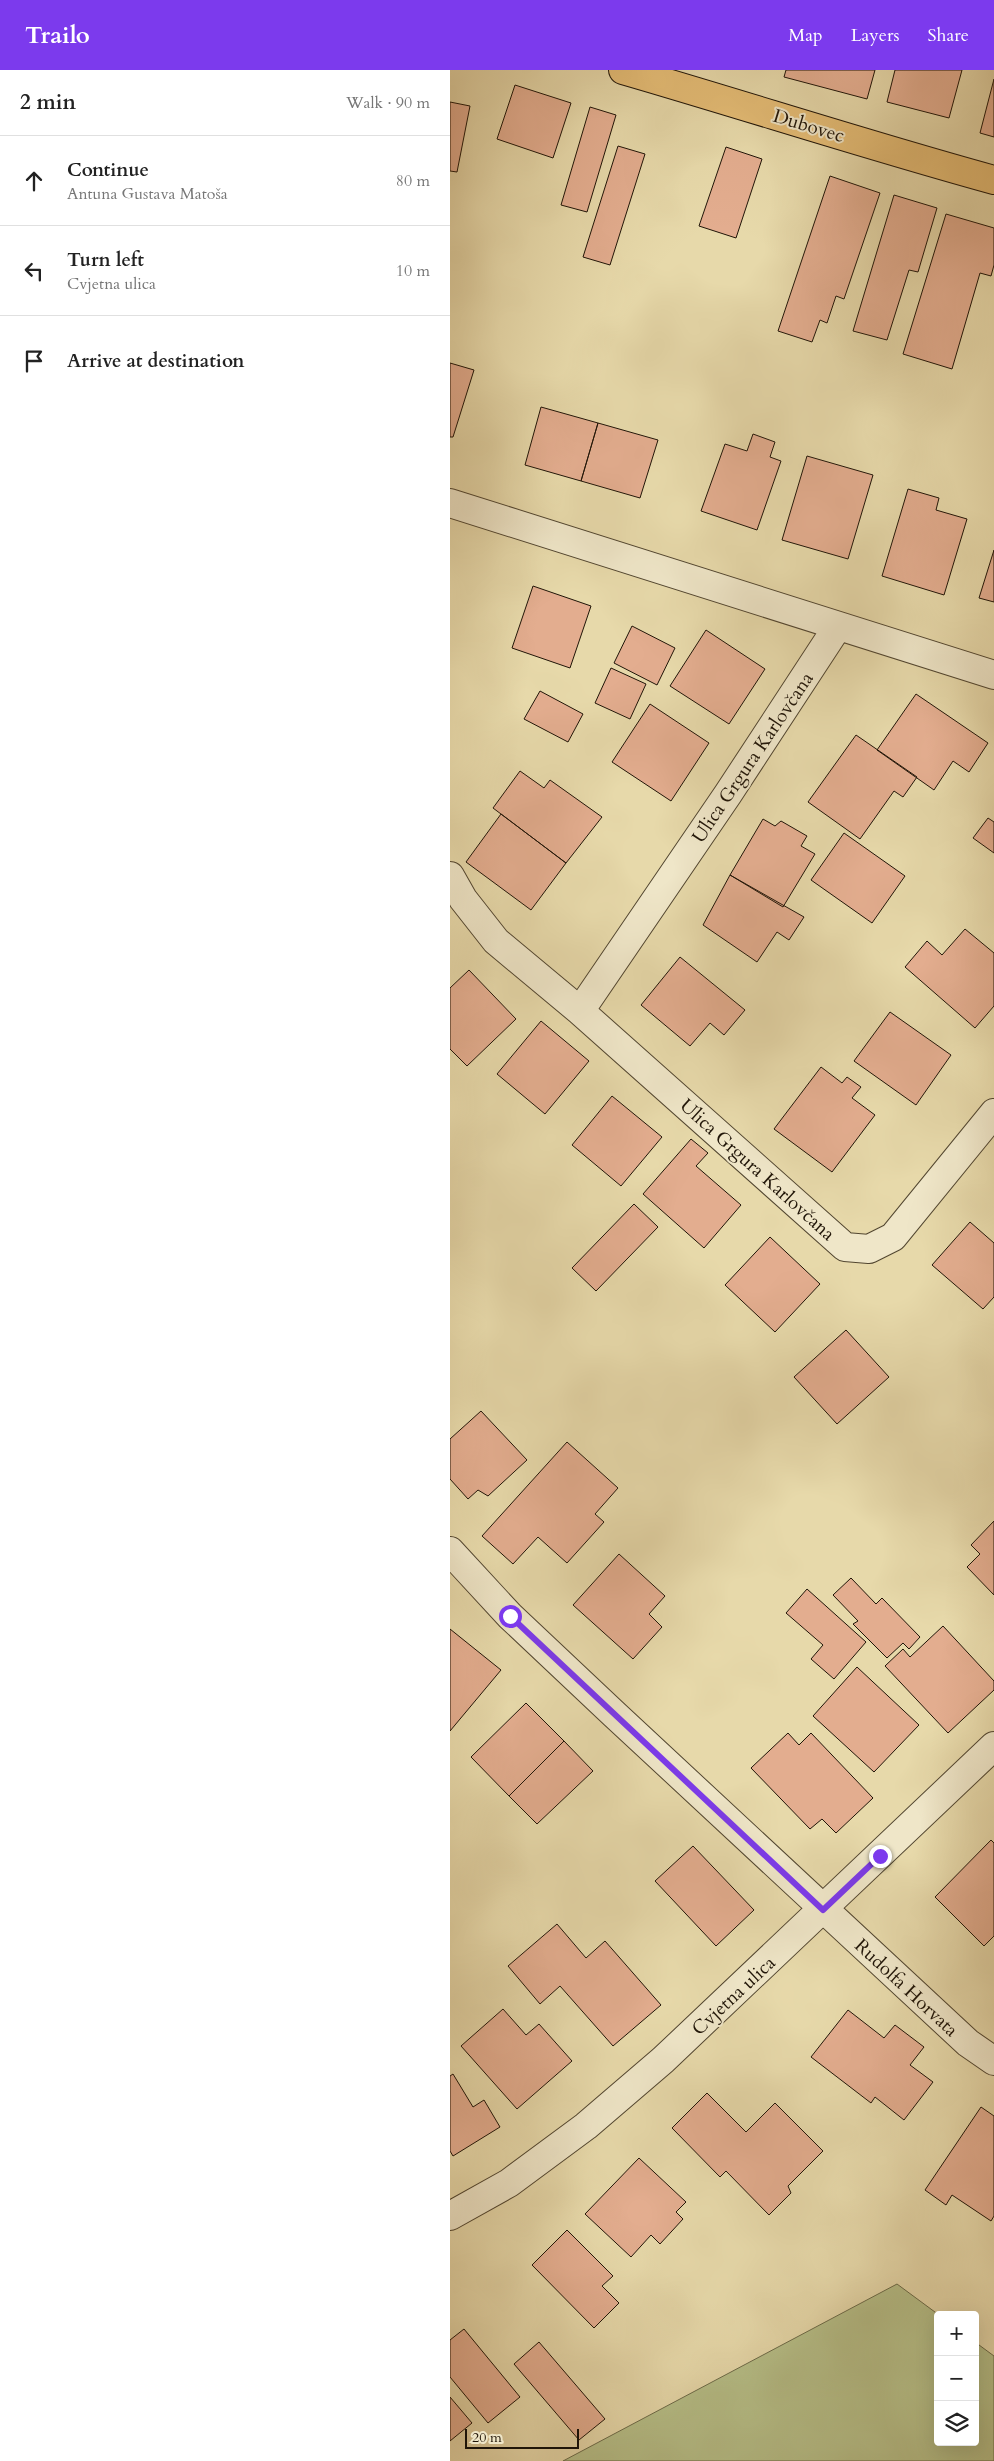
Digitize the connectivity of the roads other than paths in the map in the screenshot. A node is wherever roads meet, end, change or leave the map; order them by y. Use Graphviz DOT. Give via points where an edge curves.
graph roads {
  1 [pos="623,70"];
  2 [pos="994,180"];
  3 [pos="450,503"];
  4 [pos="838,626"];
  5 [pos="994,675"];
  6 [pos="450,876"];
  7 [pos="580,1011"];
  8 [pos="994,1113"];
  9 [pos="450,1551"];
  10 [pos="994,1746"];
  11 [pos="823,1910"];
  12 [pos="994,2061"];
  13 [pos="450,2216"];
  1 -- 2 [label="main road, Dubovec"];
  3 -- 4 [label="street"];
  4 -- 5 [label="street"];
  4 -- 7 [label="street, Ulica Grgura Karlovčana"];
  6 -- 7 [label="street, Ulica Grgura Karlovčana" via="463,899 496,941"];
  7 -- 8 [label="street, Ulica Grgura Karlovčana" via="845,1247 869,1249 893,1237"];
  9 -- 11 [label="street, Rudolfa Horvata" via="531,1635"];
  10 -- 11 [label="street, Cvjetna ulica"];
  11 -- 12 [label="street, Rudolfa Horvata" via="968,2043"];
  11 -- 13 [label="street, Cvjetna ulica" via="663,2060 586,2126 509,2183"];
}
